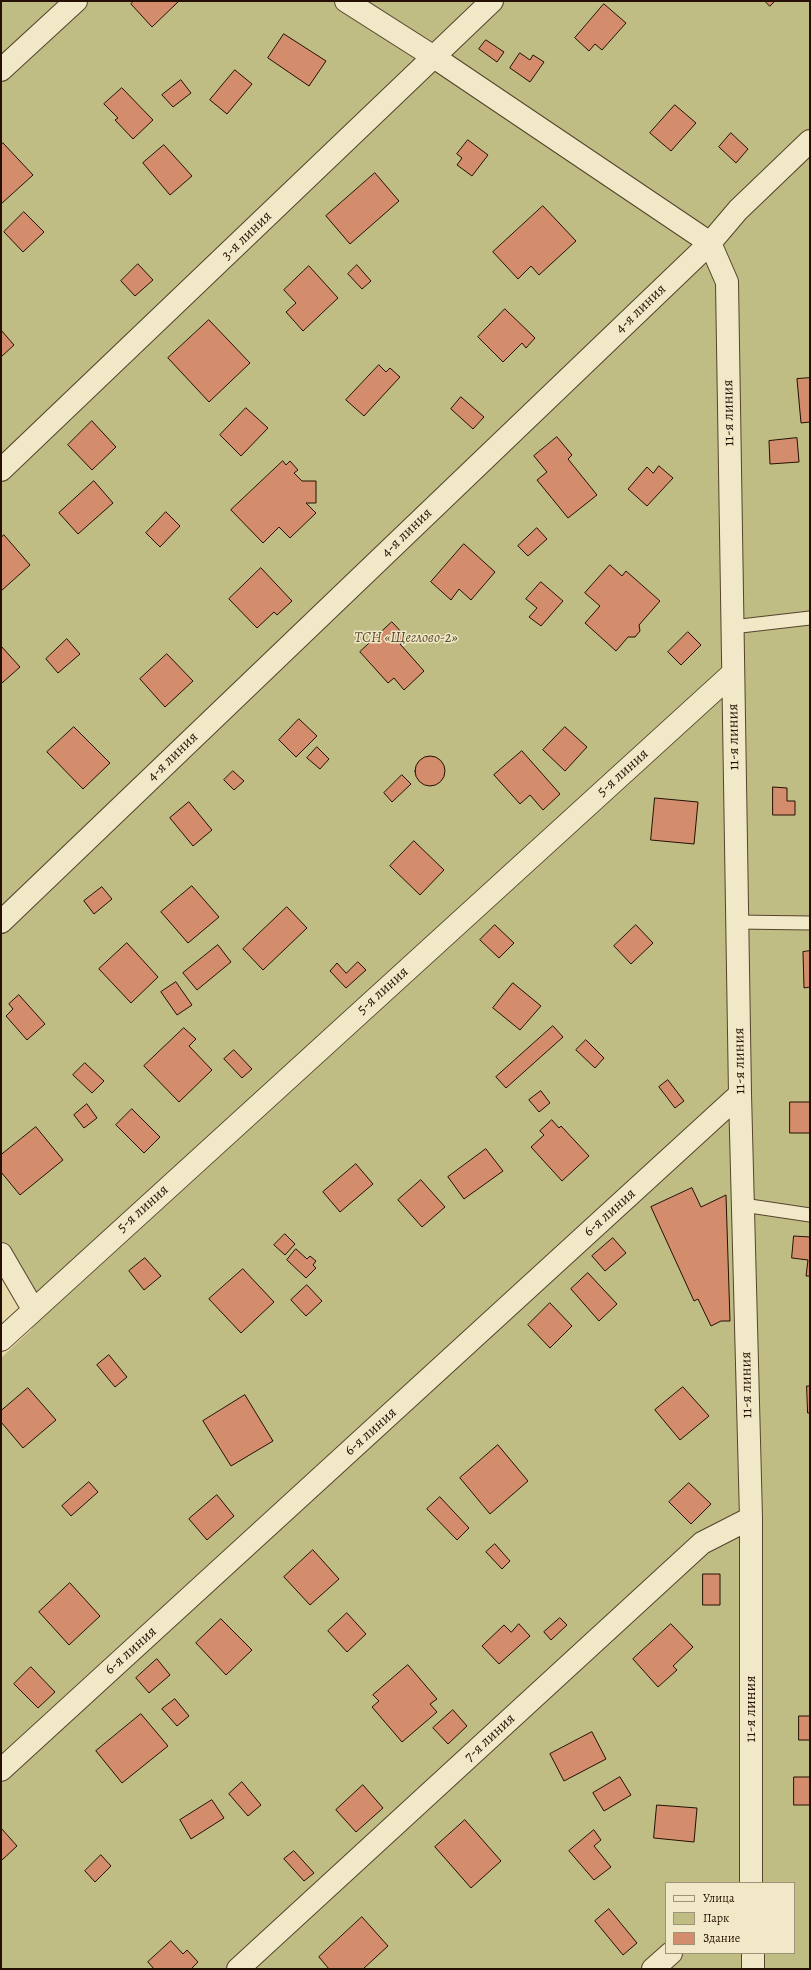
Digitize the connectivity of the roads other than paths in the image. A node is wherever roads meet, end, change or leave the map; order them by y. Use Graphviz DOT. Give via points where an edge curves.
graph roads {
  1 [pos="76,1"];
  2 [pos="346,1"];
  3 [pos="492,1"];
  4 [pos="434,57"];
  5 [pos="1,70"];
  6 [pos="810,141"];
  7 [pos="710,244"];
  8 [pos="1,470"];
  9 [pos="810,618"];
  10 [pos="732,627"];
  11 [pos="733,673"];
  12 [pos="1,922"];
  13 [pos="737,922"];
  14 [pos="810,923"];
  15 [pos="740,1094"];
  16 [pos="743,1205"];
  17 [pos="810,1216"];
  18 [pos="1,1254"];
  19 [pos="33,1309"];
  20 [pos="1,1340"];
  21 [pos="750,1518"];
  22 [pos="1,1770"];
  23 [pos="751,1882"];
  24 [pos="670,1954"];
  25 [pos="753,1954"];
  26 [pos="238,1969"];
  27 [pos="653,1969"];
  28 [pos="753,1969"];
  1 -- 5 [label="street"];
  2 -- 4 [label="street"];
  3 -- 4 [label="street, 3-я линия"];
  4 -- 7 [label="street"];
  4 -- 8 [label="street, 3-я линия"];
  6 -- 7 [label="street, 4-я линия" via="738,210"];
  7 -- 10 [label="street, 11-я линия" via="727,282"];
  7 -- 12 [label="street, 4-я линия"];
  9 -- 10 [label="lane"];
  10 -- 11 [label="street, 11-я линия"];
  11 -- 13 [label="street, 11-я линия"];
  11 -- 19 [label="street, 5-я линия"];
  13 -- 14 [label="lane"];
  13 -- 15 [label="street, 11-я линия"];
  15 -- 16 [label="street, 11-я линия"];
  15 -- 22 [label="street, 6-я линия"];
  16 -- 17 [label="lane"];
  16 -- 21 [label="street, 11-я линия"];
  18 -- 19 [label="street"];
  19 -- 20 [label="street, 5-я линия"];
  21 -- 23 [label="street, 11-я линия"];
  21 -- 26 [label="street, 7-я линия" via="702,1543"];
  24 -- 27 [label="street"];
  25 -- 28 [label="street"];
}
